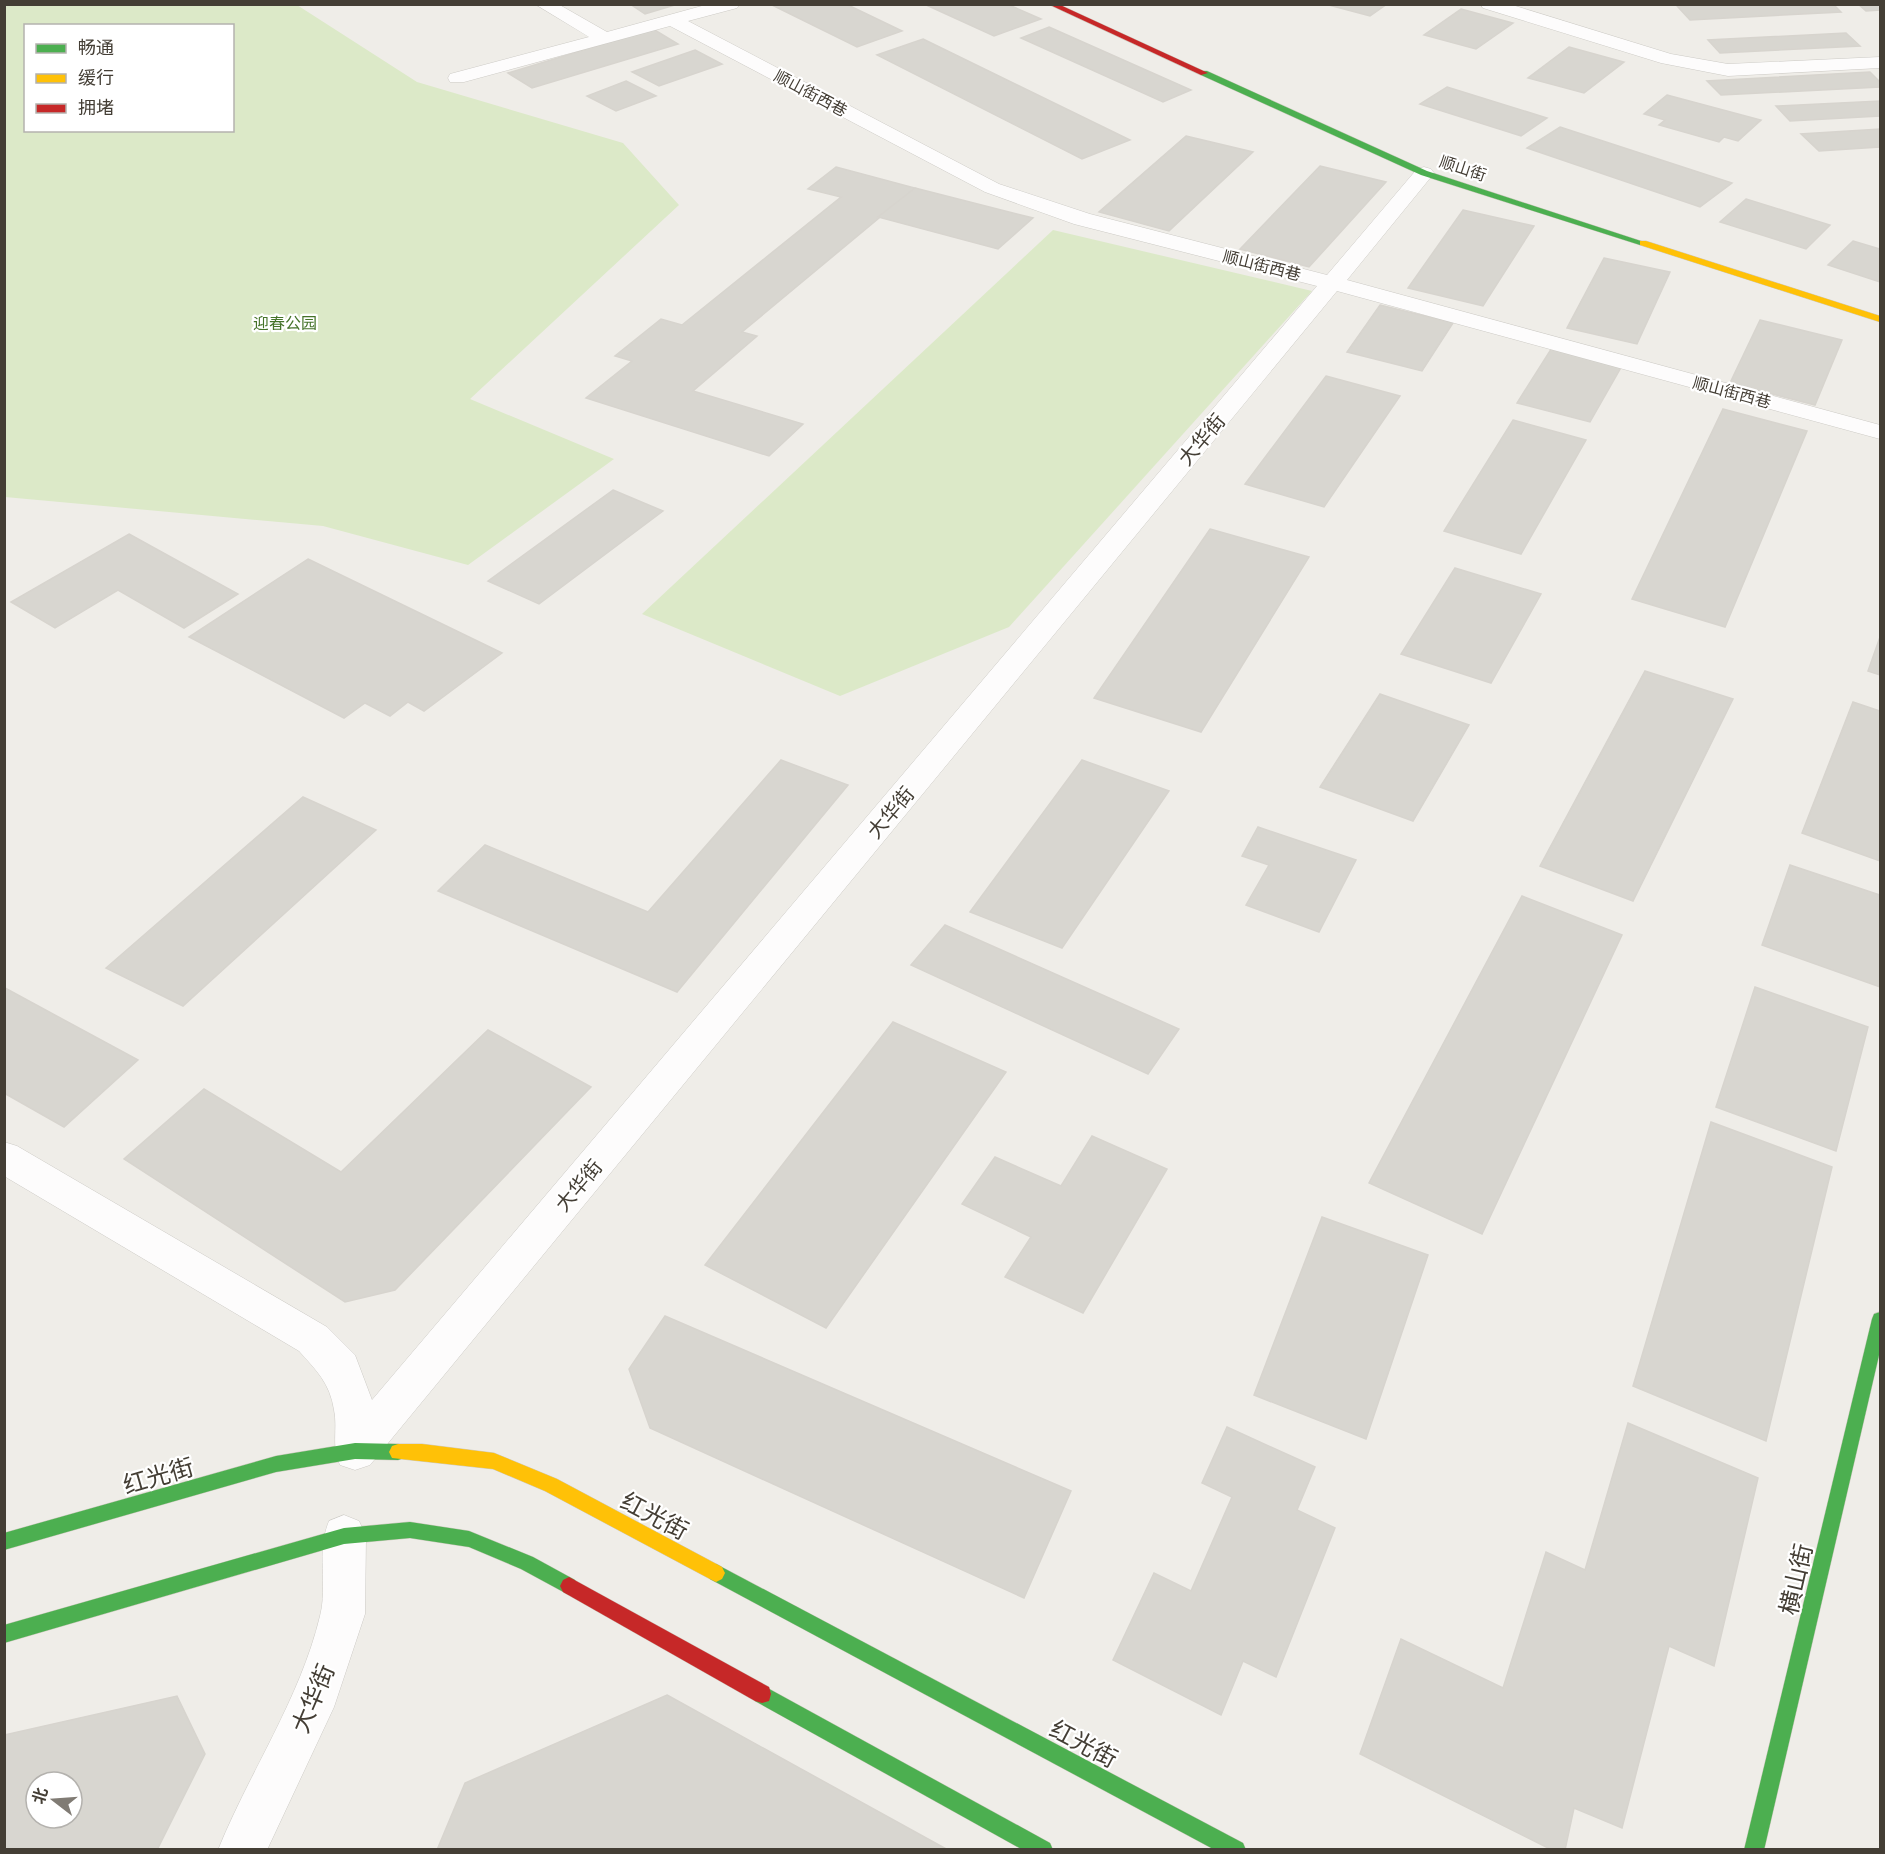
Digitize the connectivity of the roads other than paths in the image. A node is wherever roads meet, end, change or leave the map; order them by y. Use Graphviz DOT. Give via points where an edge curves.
graph roads {
  1 [pos="544,4"];
  2 [pos="731,4"];
  3 [pos="1052,4"];
  4 [pos="1489,4"];
  5 [pos="674,21"];
  6 [pos="607,39"];
  7 [pos="1881,63"];
  8 [pos="457,78"];
  9 [pos="1424,173"];
  10 [pos="1332,283"];
  11 [pos="1881,319"];
  12 [pos="1881,432"];
  13 [pos="4,1157"];
  14 [pos="1881,1319"];
  15 [pos="355,1451"];
  16 [pos="344,1536"];
  17 [pos="4,1542"];
  18 [pos="4,1634"];
  19 [pos="242,1850"];
  20 [pos="1043,1850"];
  21 [pos="1236,1850"];
  22 [pos="1754,1850"];
  1 -- 6 [label="street"];
  2 -- 5 [label="street"];
  3 -- 9 [label="street, 顺山街"];
  4 -- 7 [label="street" via="1668,59 1728,70"];
  5 -- 6 [label="street"];
  5 -- 10 [label="street, 顺山街西巷" via="992,188 1082,219"];
  6 -- 8 [label="street"];
  9 -- 10 [label="street, 大华街"];
  9 -- 11 [label="street, 顺山街"];
  10 -- 12 [label="street, 顺山街西巷"];
  10 -- 15 [label="street, 大华街"];
  13 -- 15 [label="street" via="313,1339 341,1368 355,1410"];
  14 -- 22 [label="street, 横山街"];
  15 -- 17 [label="street, 红光街" via="276,1464"];
  15 -- 21 [label="street, 红光街" via="422,1452 494,1461 551,1485"];
  16 -- 18 [label="street"];
  16 -- 19 [label="street, 大华街" via="343,1614 318,1691"];
  16 -- 20 [label="street" via="410,1530 469,1539 527,1563"];
}
